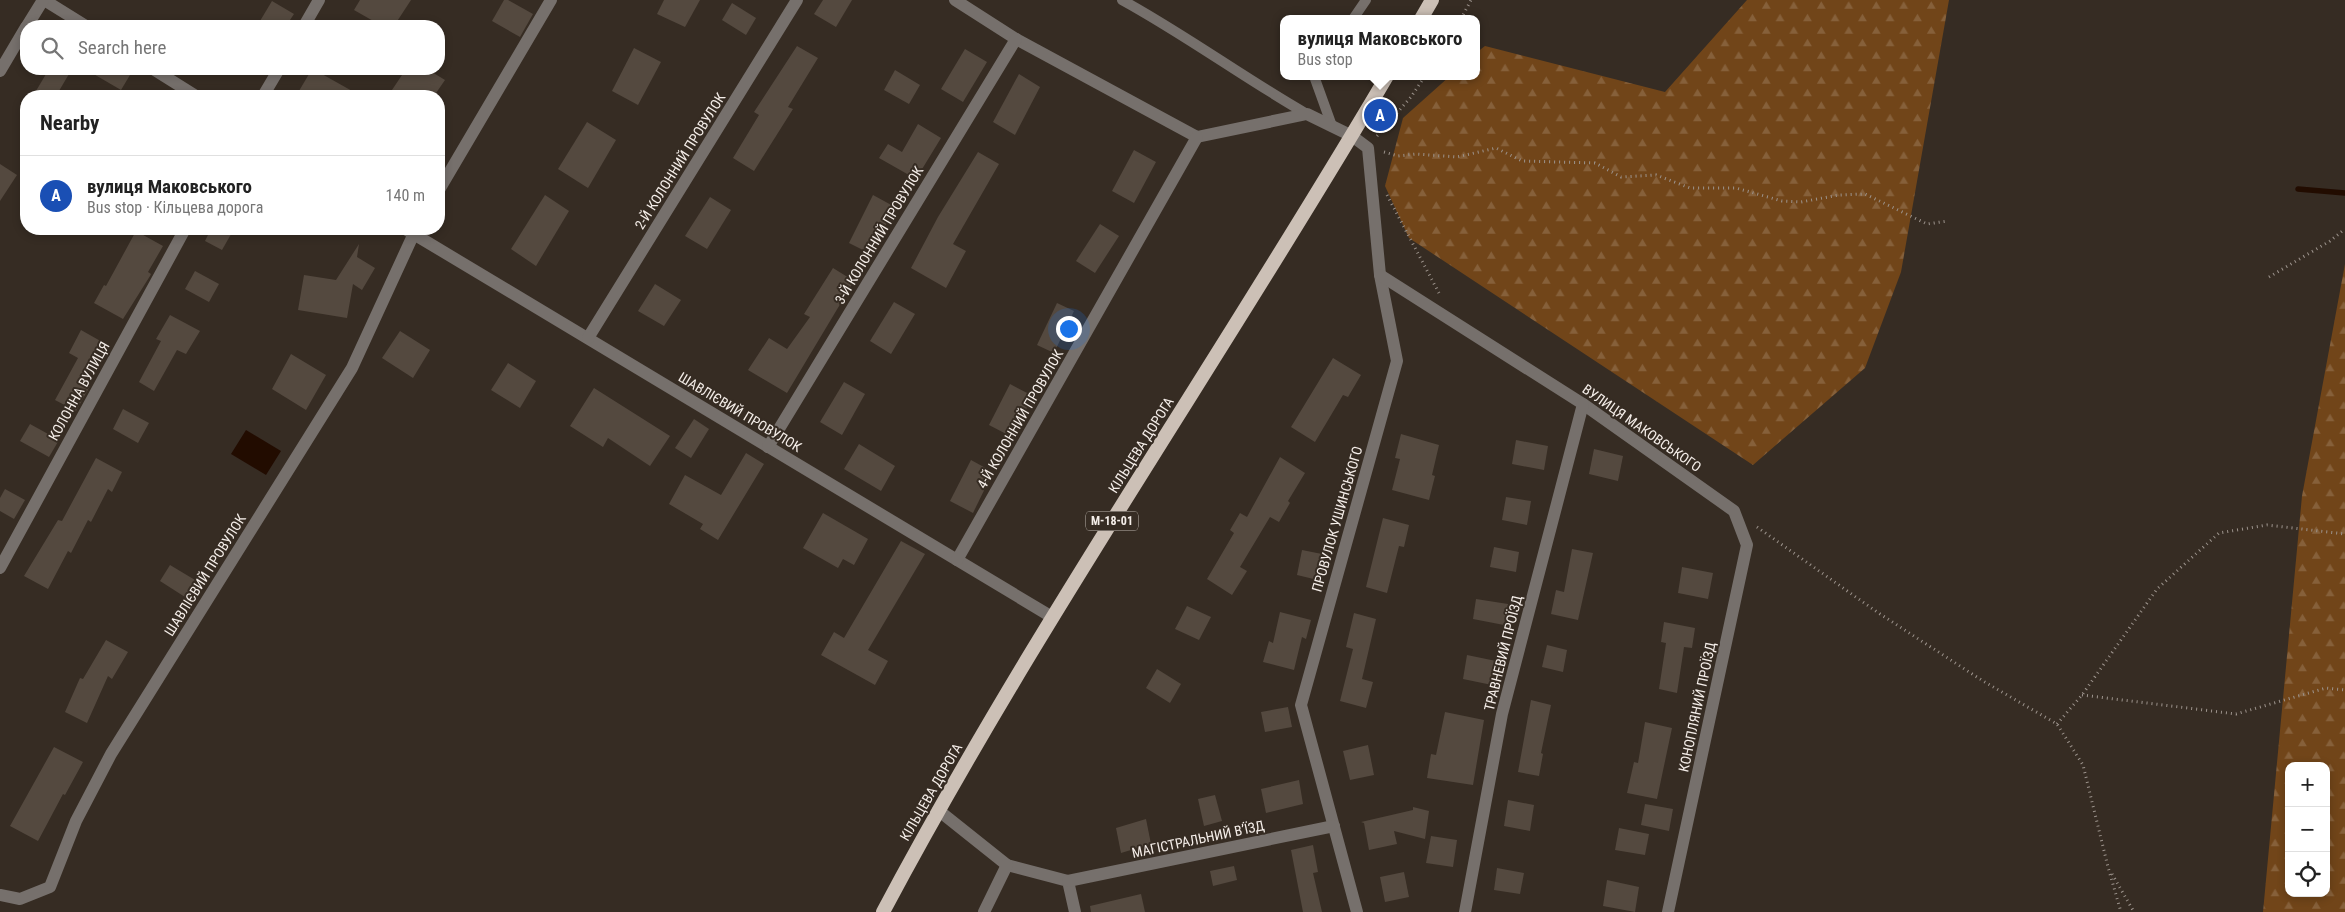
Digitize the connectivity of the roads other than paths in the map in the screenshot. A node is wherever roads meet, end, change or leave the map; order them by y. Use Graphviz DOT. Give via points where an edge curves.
graph roads {
  1 [pos="44,0"];
  2 [pos="319,0"];
  3 [pos="551,0"];
  4 [pos="797,0"];
  5 [pos="955,0"];
  6 [pos="1122,0"];
  7 [pos="1366,0"];
  8 [pos="1432,0"];
  9 [pos="1356,15"];
  10 [pos="1423,15"];
  11 [pos="31,20"];
  12 [pos="76,20"];
  13 [pos="307,20"];
  14 [pos="20,38"];
  15 [pos="1016,40"];
  16 [pos="0,70"];
  17 [pos="163,75"];
  18 [pos="275,75"];
  19 [pos="1315,80"];
  20 [pos="1385,80"];
  21 [pos="186,90"];
  22 [pos="267,90"];
  23 [pos="1307,114"];
  24 [pos="1332,126"];
  25 [pos="1352,136"];
  26 [pos="1197,137"];
  27 [pos="445,180"];
  28 [pos="182,235"];
  29 [pos="410,235"];
  30 [pos="420,235"];
  31 [pos="1380,275"];
  32 [pos="588,338"];
  33 [pos="1583,404"];
  34 [pos="768,447"];
  35 [pos="1734,510"];
  36 [pos="957,560"];
  37 [pos="0,568"];
  38 [pos="1052,617"];
  39 [pos="938,810"];
  40 [pos="1334,826"];
  41 [pos="1007,865"];
  42 [pos="1068,881"];
  43 [pos="0,895"];
  44 [pos="883,912"];
  45 [pos="984,912"];
  46 [pos="1075,912"];
  47 [pos="1357,912"];
  48 [pos="1465,912"];
  49 [pos="1668,912"];
  1 -- 11 [label="street"];
  1 -- 12 [label="street"];
  2 -- 13 [label="street"];
  3 -- 27 [label="street"];
  4 -- 32 [label="street, 2-Й КОЛОННИЙ ПРОВУЛОК"];
  5 -- 15 [label="street"];
  6 -- 23 [label="lane" via="1168,24"];
  7 -- 9 [label="lane"];
  8 -- 10 [label="highway"];
  14 -- 16 [label="street"];
  15 -- 26 [label="street"];
  15 -- 34 [label="street, 3-Й КОЛОННИЙ ПРОВУЛОК"];
  17 -- 21 [label="street"];
  18 -- 22 [label="street"];
  19 -- 24 [label="lane"];
  20 -- 25 [label="highway, КІЛЬЦЕВА ДОРОГА / М-18-01"];
  23 -- 24 [label="street"];
  23 -- 26 [label="street"];
  24 -- 25 [label="street"];
  25 -- 31 [label="street, ПРОВУЛОК УШИНСЬКОГО" via="1368,148"];
  25 -- 38 [label="highway, КІЛЬЦЕВА ДОРОГА / М-18-01"];
  26 -- 36 [label="street, 4-Й КОЛОННИЙ ПРОВУЛОК"];
  28 -- 37 [label="street, КОЛОННА ВУЛИЦЯ"];
  29 -- 43 [label="street, ШАВЛІЄВИЙ ПРОВУЛОК" via="352,368 111,754 76,821 50,887 20,899"];
  30 -- 32 [label="street, ШАВЛІЄВИЙ ПРОВУЛОК"];
  31 -- 33 [label="street, ВУЛИЦЯ МАКОВСЬКОГО"];
  31 -- 40 [label="street, ПРОВУЛОК УШИНСЬКОГО" via="1397,361 1301,705"];
  32 -- 34 [label="street, ШАВЛІЄВИЙ ПРОВУЛОК"];
  33 -- 35 [label="street, ВУЛИЦЯ МАКОВСЬКОГО"];
  33 -- 48 [label="street, ТРАВНЕВИЙ ПРОЇЗД" via="1502,714"];
  34 -- 36 [label="street, ШАВЛІЄВИЙ ПРОВУЛОК"];
  35 -- 49 [label="street, КОНОПЛЯНИЙ ПРОЇЗД" via="1747,544"];
  36 -- 38 [label="street, ШАВЛІЄВИЙ ПРОВУЛОК"];
  38 -- 39 [label="highway, КІЛЬЦЕВА ДОРОГА / М-18-01"];
  39 -- 41 [label="street"];
  39 -- 44 [label="highway, КІЛЬЦЕВА ДОРОГА / М-18-01"];
  40 -- 42 [label="street, МАГІСТРАЛЬНИЙ В’ЇЗД"];
  40 -- 47 [label="street, ПРОВУЛОК УШИНСЬКОГО"];
  41 -- 42 [label="street"];
  41 -- 45 [label="street"];
  42 -- 46 [label="street"];
}
